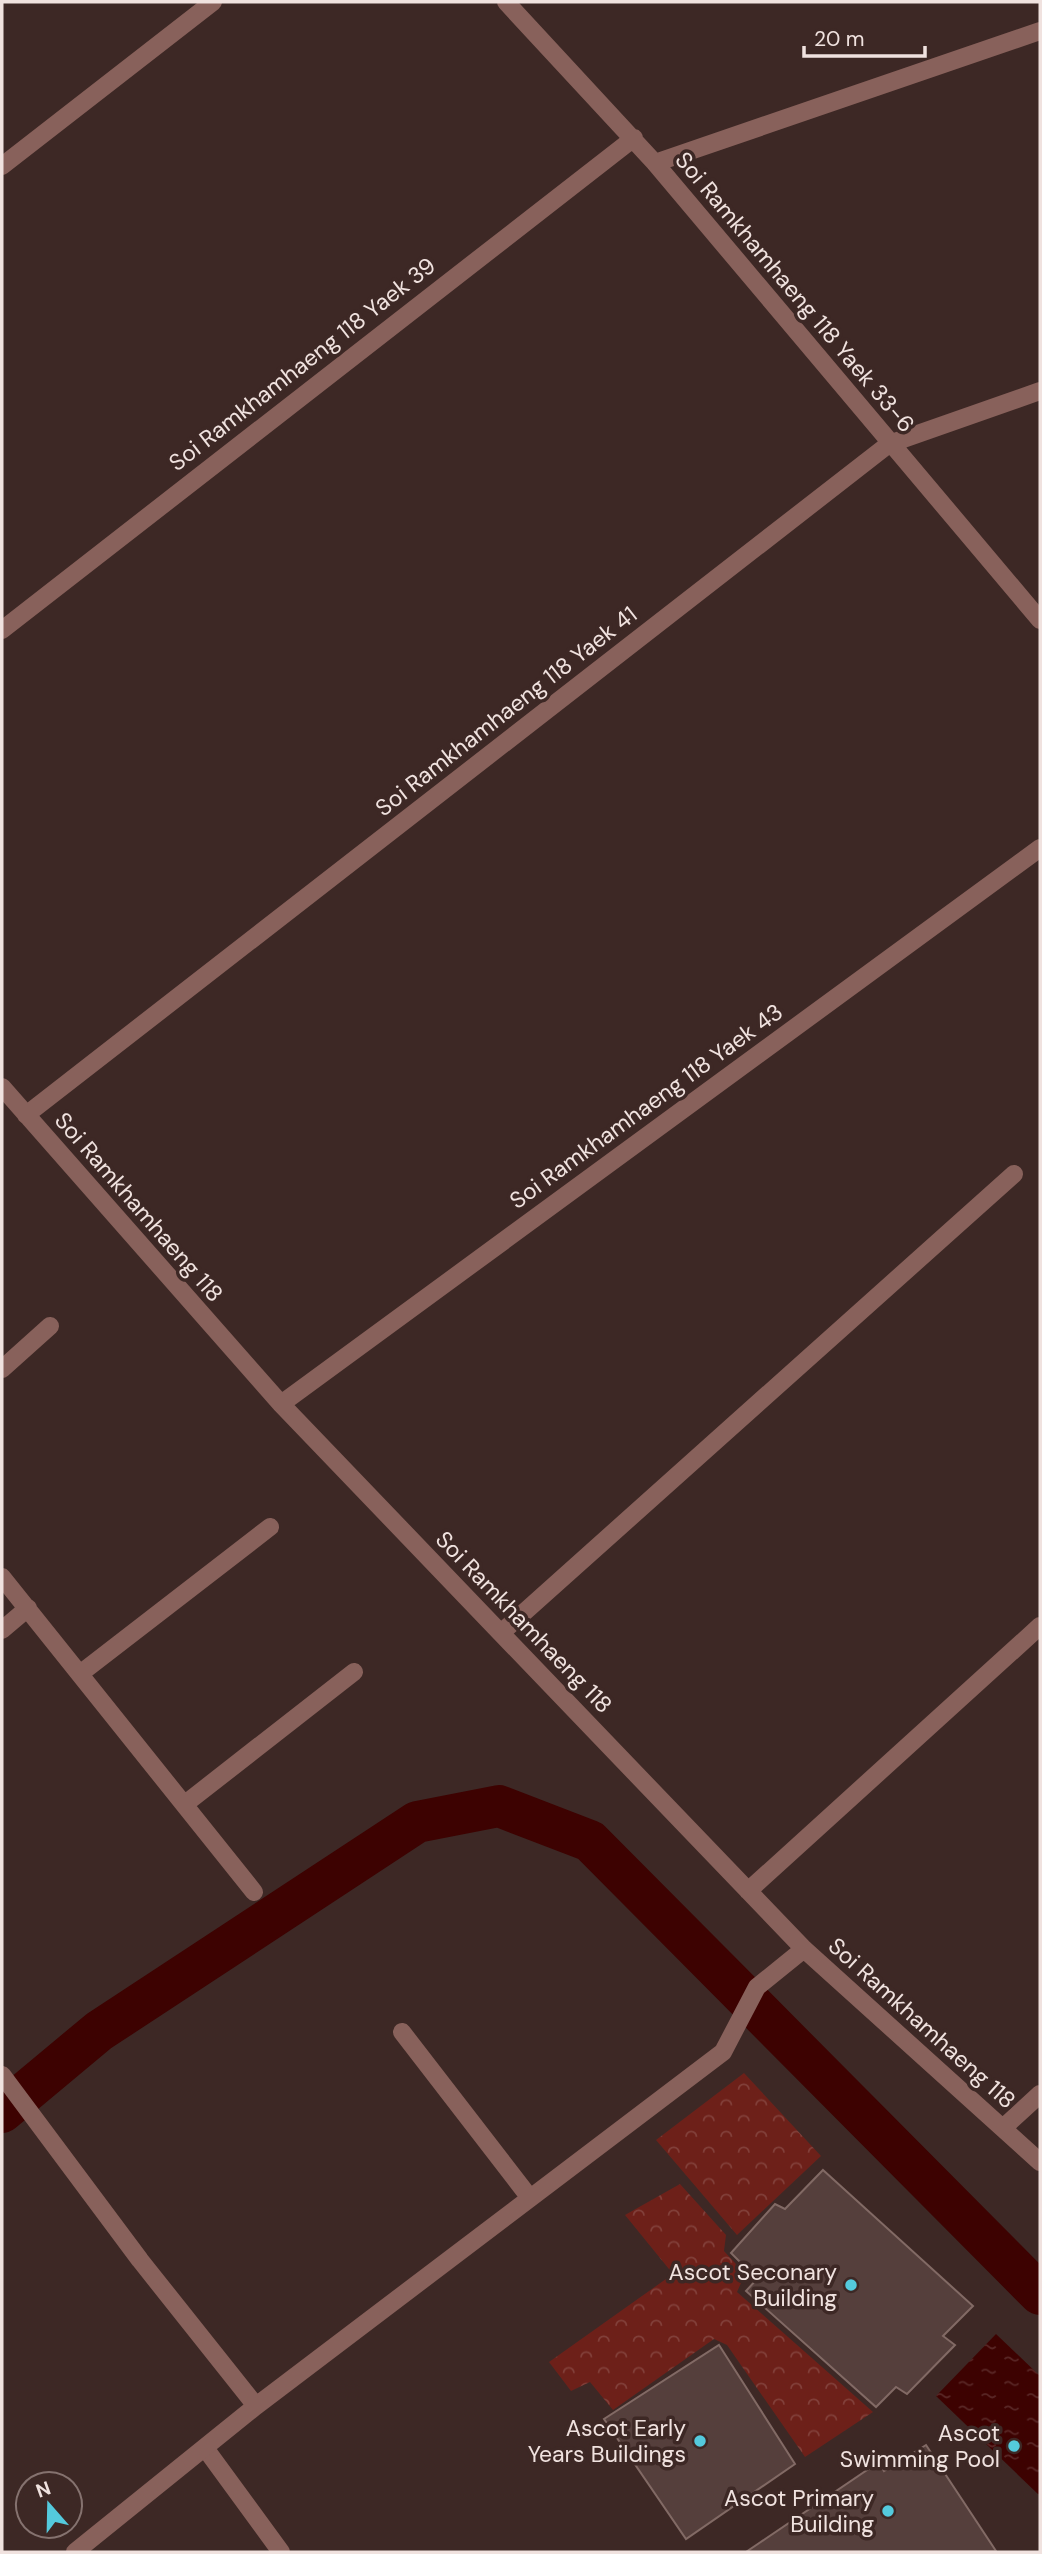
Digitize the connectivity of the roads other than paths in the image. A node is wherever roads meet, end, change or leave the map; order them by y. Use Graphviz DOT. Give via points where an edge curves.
graph roads {
  1 [pos="213,2"];
  2 [pos="506,2"];
  3 [pos="1040,30"];
  4 [pos="634,138"];
  5 [pos="655,163"];
  6 [pos="2,166"];
  7 [pos="1040,391"];
  8 [pos="889,444"];
  9 [pos="1040,620"];
  10 [pos="2,630"];
  11 [pos="1040,848"];
  12 [pos="2,1087"];
  13 [pos="26,1115"];
  14 [pos="1014,1174"];
  15 [pos="50,1326"];
  16 [pos="2,1369"];
  17 [pos="281,1404"];
  18 [pos="270,1527"];
  19 [pos="2,1577"];
  20 [pos="28,1608"];
  21 [pos="1040,1626"];
  22 [pos="2,1630"];
  23 [pos="501,1633"];
  24 [pos="354,1672"];
  25 [pos="81,1673"];
  26 [pos="184,1804"];
  27 [pos="748,1891"];
  28 [pos="254,1892"];
  29 [pos="804,1949"];
  30 [pos="402,2032"];
  31 [pos="4,2078"];
  32 [pos="1040,2094"];
  33 [pos="1003,2128"];
  34 [pos="1040,2162"];
  35 [pos="530,2198"];
  36 [pos="256,2406"];
  37 [pos="205,2448"];
  38 [pos="75,2552"];
  39 [pos="281,2552"];
  1 -- 6 [label="street"];
  2 -- 4 [label="street, Soi Ramkhamhaeng 118 Yaek 33-6"];
  3 -- 5 [label="street"];
  4 -- 5 [label="street, Soi Ramkhamhaeng 118 Yaek 33-6"];
  4 -- 10 [label="street, Soi Ramkhamhaeng 118 Yaek 39"];
  5 -- 8 [label="street, Soi Ramkhamhaeng 118 Yaek 33-6"];
  7 -- 8 [label="street, Soi Ramkhamhaeng 118 Yaek 41"];
  8 -- 9 [label="street, Soi Ramkhamhaeng 118 Yaek 33-6"];
  8 -- 13 [label="street, Soi Ramkhamhaeng 118 Yaek 41"];
  11 -- 17 [label="street, Soi Ramkhamhaeng 118 Yaek 43"];
  12 -- 13 [label="street, Soi Ramkhamhaeng 118"];
  13 -- 17 [label="street, Soi Ramkhamhaeng 118"];
  14 -- 23 [label="street"];
  15 -- 16 [label="street"];
  17 -- 23 [label="street, Soi Ramkhamhaeng 118"];
  18 -- 25 [label="street"];
  19 -- 20 [label="street"];
  20 -- 22 [label="street"];
  20 -- 25 [label="street"];
  21 -- 27 [label="street"];
  23 -- 27 [label="street, Soi Ramkhamhaeng 118"];
  24 -- 26 [label="street"];
  25 -- 26 [label="street"];
  26 -- 28 [label="street"];
  27 -- 29 [label="street, Soi Ramkhamhaeng 118"];
  29 -- 33 [label="street, Soi Ramkhamhaeng 118"];
  29 -- 35 [label="street" via="757,1987 723,2052"];
  30 -- 35 [label="street"];
  31 -- 36 [label="street"];
  32 -- 33 [label="street"];
  33 -- 34 [label="street, Soi Ramkhamhaeng 118"];
  35 -- 36 [label="street"];
  36 -- 37 [label="street"];
  37 -- 38 [label="street"];
  37 -- 39 [label="street"];
}
